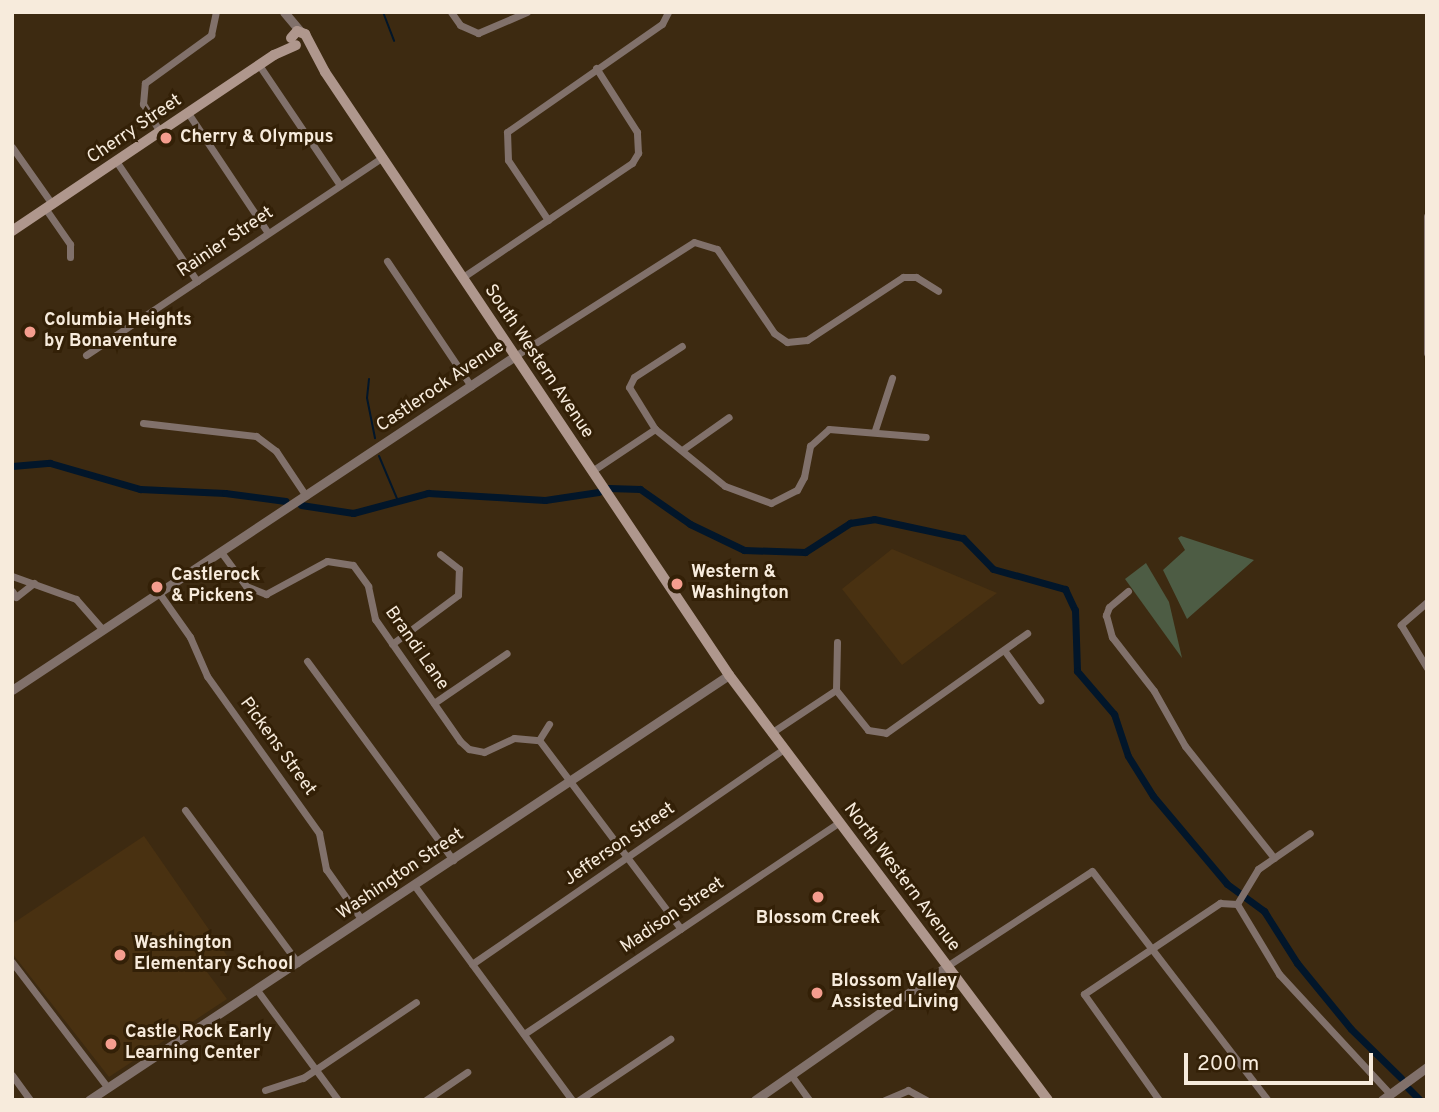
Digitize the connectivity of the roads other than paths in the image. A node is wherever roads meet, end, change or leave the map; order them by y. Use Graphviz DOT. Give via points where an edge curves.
graph roads {
  1 [pos="216,12"];
  2 [pos="283,12"];
  3 [pos="450,12"];
  4 [pos="527,12"];
  5 [pos="668,12"];
  6 [pos="298,39"];
  7 [pos="259,65"];
  8 [pos="596,68"];
  9 [pos="188,113"];
  10 [pos="160,132"];
  11 [pos="12,147"];
  12 [pos="383,157"];
  13 [pos="116,161"];
  14 [pos="340,186"];
  15 [pos="49,206"];
  16 [pos="1427,216"];
  17 [pos="548,220"];
  18 [pos="12,231"];
  19 [pos="268,233"];
  20 [pos="70,257"];
  21 [pos="387,261"];
  22 [pos="463,277"];
  23 [pos="197,281"];
  24 [pos="938,291"];
  25 [pos="682,346"];
  26 [pos="1427,353"];
  27 [pos="86,355"];
  28 [pos="515,356"];
  29 [pos="892,378"];
  30 [pos="471,386"];
  31 [pos="729,417"];
  32 [pos="143,423"];
  33 [pos="655,429"];
  34 [pos="874,430"];
  35 [pos="926,437"];
  36 [pos="682,450"];
  37 [pos="592,471"];
  38 [pos="306,496"];
  39 [pos="221,552"];
  40 [pos="440,554"];
  41 [pos="12,576"];
  42 [pos="34,583"];
  43 [pos="12,591"];
  44 [pos="1128,591"];
  45 [pos="159,593"];
  46 [pos="1427,602"];
  47 [pos="103,630"];
  48 [pos="1027,633"];
  49 [pos="837,642"];
  50 [pos="393,645"];
  51 [pos="1004,650"];
  52 [pos="507,653"];
  53 [pos="307,661"];
  54 [pos="1427,668"];
  55 [pos="729,675"];
  56 [pos="12,690"];
  57 [pos="836,690"];
  58 [pos="1040,700"];
  59 [pos="435,703"];
  60 [pos="549,724"];
  61 [pos="771,733"];
  62 [pos="539,740"];
  63 [pos="784,749"];
  64 [pos="568,782"];
  65 [pos="185,810"];
  66 [pos="839,822"];
  67 [pos="1311,833"];
  68 [pos="629,858"];
  69 [pos="1274,858"];
  70 [pos="453,860"];
  71 [pos="414,885"];
  72 [pos="1240,896"];
  73 [pos="362,920"];
  74 [pos="681,929"];
  75 [pos="1152,946"];
  76 [pos="12,962"];
  77 [pos="298,962"];
  78 [pos="472,964"];
  79 [pos="947,966"];
  80 [pos="257,990"];
  81 [pos="416,1002"];
  82 [pos="524,1034"];
  83 [pos="670,1040"];
  84 [pos="1427,1067"];
  85 [pos="316,1069"];
  86 [pos="467,1072"];
  87 [pos="12,1075"];
  88 [pos="791,1075"];
  89 [pos="265,1090"];
  90 [pos="103,1094"];
  91 [pos="1391,1094"];
  92 [pos="30,1100"];
  93 [pos="89,1100"];
  94 [pos="338,1100"];
  95 [pos="426,1100"];
  96 [pos="572,1100"];
  97 [pos="579,1100"];
  98 [pos="755,1100"];
  99 [pos="809,1100"];
  100 [pos="885,1100"];
  101 [pos="926,1100"];
  102 [pos="1048,1100"];
  103 [pos="1159,1100"];
  104 [pos="1268,1100"];
  105 [pos="1382,1100"];
  1 -- 10 [label="street" via="211,35 145,83 143,104"];
  2 -- 6 [label="street, South Western Avenue"];
  3 -- 4 [label="street" via="460,25 478,33"];
  5 -- 8 [label="street" via="662,24"];
  6 -- 7 [label="main road, Cherry Street"];
  6 -- 12 [label="main road, South Western Avenue"];
  7 -- 9 [label="main road, Cherry Street"];
  7 -- 14 [label="street"];
  8 -- 17 [label="street" via="507,132 508,160"];
  8 -- 17 [label="street" via="637,132 638,153 632,163"];
  9 -- 10 [label="main road, Cherry Street"];
  9 -- 19 [label="street"];
  10 -- 13 [label="main road, Cherry Street"];
  11 -- 15 [label="street"];
  12 -- 14 [label="street, Rainier Street"];
  12 -- 22 [label="main road, South Western Avenue"];
  13 -- 15 [label="main road, Cherry Street"];
  13 -- 23 [label="street"];
  14 -- 19 [label="street, Rainier Street"];
  15 -- 18 [label="main road, Cherry Street"];
  15 -- 20 [label="street" via="70,244"];
  16 -- 26 [label="street"];
  17 -- 22 [label="street"];
  19 -- 23 [label="street, Rainier Street"];
  21 -- 30 [label="street"];
  22 -- 28 [label="main road, South Western Avenue"];
  23 -- 27 [label="street, Rainier Street"];
  24 -- 28 [label="street, Castlerock Avenue" via="916,276 903,277 807,340 787,342 774,333 717,249 694,242"];
  25 -- 33 [label="street" via="634,377 629,387"];
  28 -- 30 [label="street, Castlerock Avenue"];
  28 -- 37 [label="main road, South Western Avenue"];
  29 -- 34 [label="street"];
  30 -- 38 [label="street, Castlerock Avenue"];
  31 -- 36 [label="street"];
  32 -- 38 [label="street" via="256,436 276,450"];
  33 -- 36 [label="street"];
  33 -- 37 [label="street"];
  34 -- 35 [label="street"];
  34 -- 36 [label="street" via="835,428 822,433 810,446 801,484 786,498 771,503 740,495"];
  37 -- 55 [label="main road, South Western Avenue"];
  38 -- 39 [label="street, Castlerock Avenue"];
  39 -- 45 [label="street, Castlerock Avenue"];
  39 -- 50 [label="street, Brandi Lane" via="246,586 266,594 327,561 348,563 365,581 371,612"];
  40 -- 50 [label="street" via="451,559 461,574 458,595"];
  41 -- 42 [label="street"];
  42 -- 43 [label="street" via="16,597"];
  42 -- 47 [label="street" via="76,599"];
  44 -- 69 [label="street" via="1113,602 1106,615 1112,637 1154,691 1185,746"];
  45 -- 47 [label="street, Castlerock Avenue"];
  45 -- 73 [label="street, Pickens Street" via="190,637 207,676 316,829 326,869"];
  46 -- 54 [label="street" via="1404,619 1402,631"];
  47 -- 56 [label="street, Castlerock Avenue"];
  48 -- 51 [label="street"];
  49 -- 57 [label="street"];
  50 -- 59 [label="street, Brandi Lane"];
  51 -- 57 [label="street" via="886,733 868,730"];
  51 -- 58 [label="street"];
  52 -- 59 [label="street"];
  53 -- 70 [label="street"];
  55 -- 61 [label="main road, North Western Avenue"];
  55 -- 64 [label="street, Washington Street"];
  57 -- 61 [label="street"];
  59 -- 62 [label="street, Brandi Lane" via="472,750 488,751 514,738"];
  60 -- 62 [label="street"];
  61 -- 63 [label="main road, North Western Avenue"];
  62 -- 64 [label="street"];
  63 -- 66 [label="main road, North Western Avenue"];
  63 -- 68 [label="street, Jefferson Street"];
  64 -- 68 [label="street"];
  64 -- 70 [label="street, Washington Street"];
  65 -- 77 [label="street"];
  66 -- 74 [label="street, Madison Street"];
  66 -- 79 [label="main road, North Western Avenue"];
  67 -- 69 [label="street"];
  68 -- 74 [label="street"];
  68 -- 78 [label="street, Jefferson Street"];
  69 -- 72 [label="street"];
  70 -- 71 [label="street, Washington Street"];
  71 -- 73 [label="street, Washington Street"];
  71 -- 78 [label="street"];
  72 -- 75 [label="street" via="1220,903"];
  72 -- 91 [label="street" via="1279,974"];
  73 -- 77 [label="street, Washington Street"];
  74 -- 82 [label="street, Madison Street"];
  75 -- 79 [label="street" via="1090,870"];
  75 -- 103 [label="street" via="1090,987 1084,999"];
  75 -- 104 [label="street"];
  76 -- 90 [label="street"];
  77 -- 80 [label="street, Washington Street"];
  78 -- 82 [label="street"];
  79 -- 88 [label="street"];
  79 -- 102 [label="main road, North Western Avenue"];
  80 -- 85 [label="street"];
  80 -- 90 [label="street, Washington Street"];
  81 -- 85 [label="street"];
  82 -- 96 [label="street"];
  83 -- 97 [label="street"];
  84 -- 91 [label="street"];
  85 -- 89 [label="street" via="299,1080"];
  85 -- 94 [label="street"];
  86 -- 95 [label="street"];
  87 -- 92 [label="street"];
  88 -- 98 [label="street"];
  88 -- 99 [label="street"];
  90 -- 93 [label="street, Washington Street"];
  91 -- 105 [label="street"];
  100 -- 101 [label="street" via="908,1090"];
}
